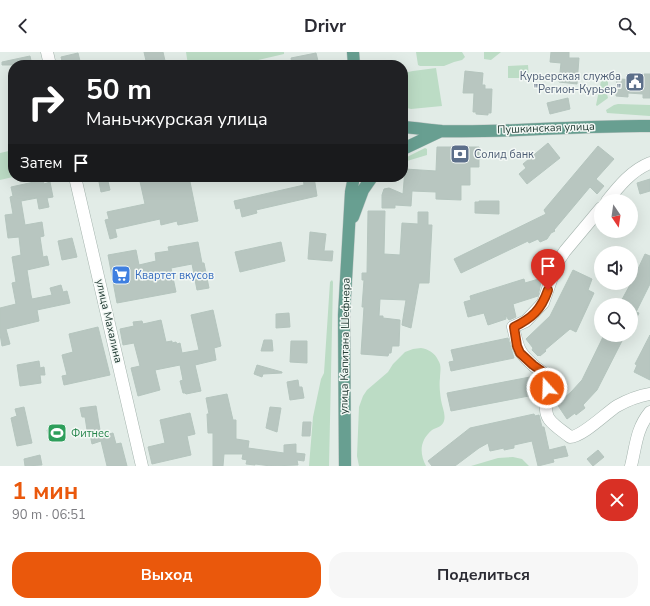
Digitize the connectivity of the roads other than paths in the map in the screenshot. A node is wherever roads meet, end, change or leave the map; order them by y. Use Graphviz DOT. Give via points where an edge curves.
graph roads {
  1 [pos="650,126"];
  2 [pos="408,128"];
  3 [pos="442,131"];
  4 [pos="408,148"];
  5 [pos="650,163"];
  6 [pos="76,182"];
  7 [pos="353,182"];
  8 [pos="369,182"];
  9 [pos="613,194"];
  10 [pos="594,216"];
  11 [pos="349,225"];
  12 [pos="650,394"];
  13 [pos="650,412"];
  14 [pos="142,466"];
  15 [pos="345,466"];
  16 [pos="631,466"];
  1 -- 3 [label="main road, Пушкинская улица"];
  2 -- 3 [label="main road, Пушкинская улица"];
  3 -- 4 [label="main road, Пушкинская улица"];
  5 -- 9 [label="street" via="630,176"];
  6 -- 14 [label="street, улица Махалина"];
  7 -- 11 [label="main road, улица Капитана Шефнера"];
  8 -- 11 [label="main road, улица Капитана Шефнера"];
  10 -- 12 [label="street" via="557,263 543,303 526,321 514,327 517,346 520,353 543,372 546,379 549,418 570,437 584,431 616,406"];
  11 -- 15 [label="main road, улица Капитана Шефнера" via="344,315"];
  13 -- 16 [label="street" via="638,430"];
}
